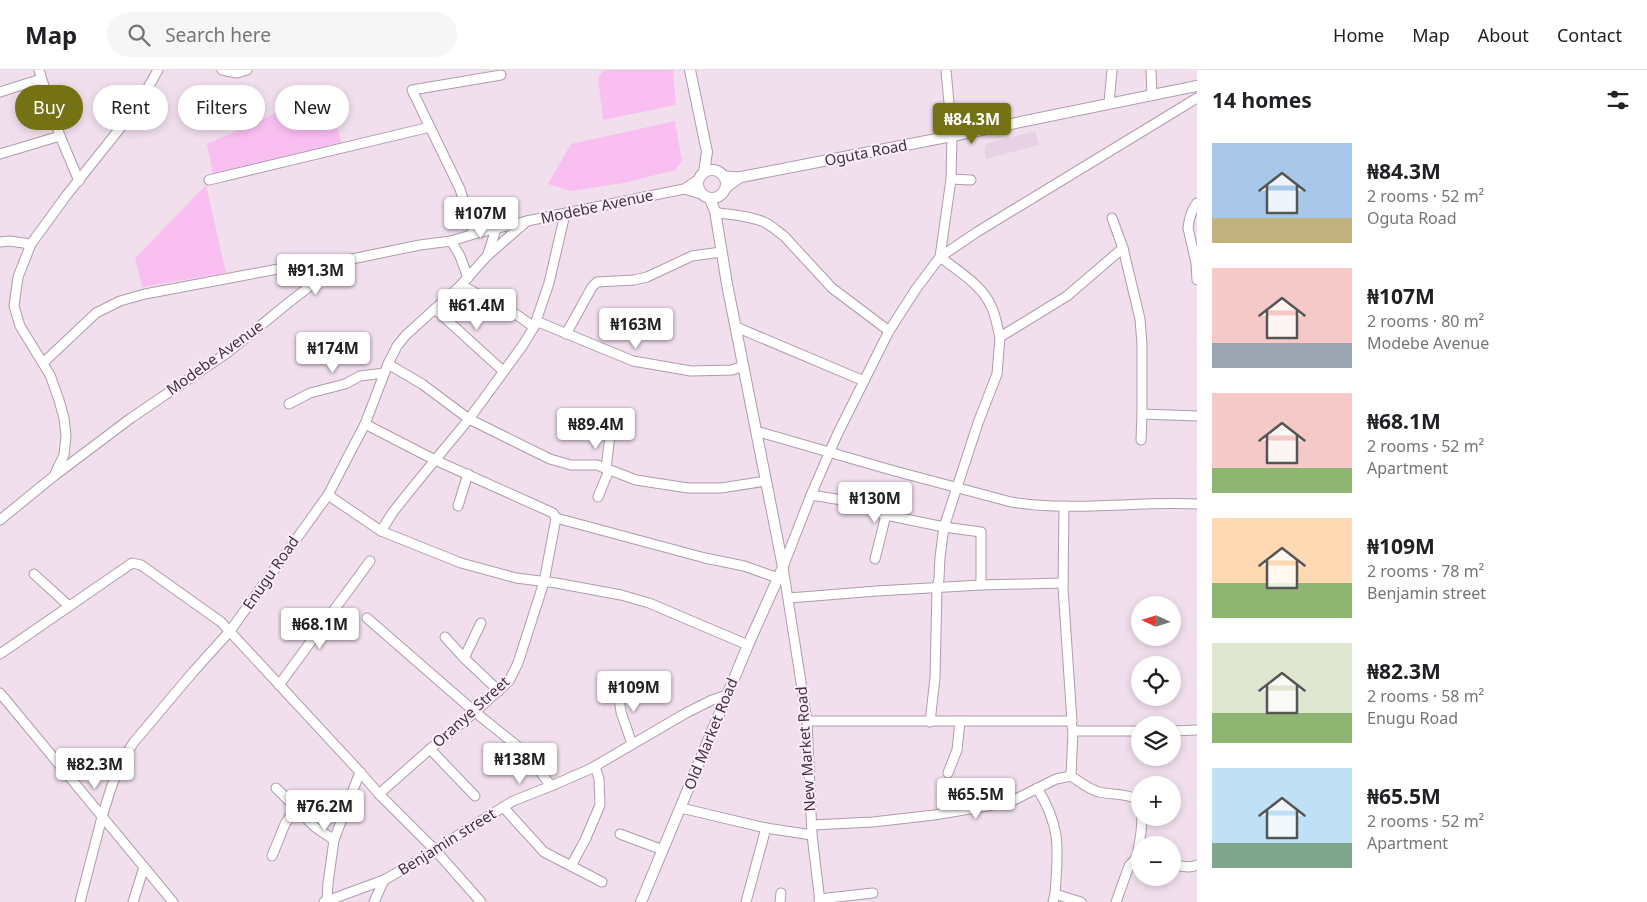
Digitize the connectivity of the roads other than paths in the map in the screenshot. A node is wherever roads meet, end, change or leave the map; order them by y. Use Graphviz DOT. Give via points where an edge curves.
graph roads {
  1 [pos="158,70"];
  2 [pos="222,70"];
  3 [pos="247,70"];
  4 [pos="692,70"];
  5 [pos="946,70"];
  6 [pos="1112,70"];
  7 [pos="1151,70"];
  8 [pos="40,74"];
  9 [pos="501,75"];
  10 [pos="1197,86"];
  11 [pos="0,92"];
  12 [pos="1152,95"];
  13 [pos="1197,98"];
  14 [pos="1109,103"];
  15 [pos="430,128"];
  16 [pos="60,136"];
  17 [pos="952,136"];
  18 [pos="707,152"];
  19 [pos="0,154"];
  20 [pos="720,173"];
  21 [pos="701,176"];
  22 [pos="741,177"];
  23 [pos="78,180"];
  24 [pos="209,180"];
  25 [pos="951,180"];
  26 [pos="971,180"];
  27 [pos="684,189"];
  28 [pos="724,192"];
  29 [pos="706,196"];
  30 [pos="1197,203"];
  31 [pos="719,213"];
  32 [pos="565,214"];
  33 [pos="1112,218"];
  34 [pos="527,222"];
  35 [pos="716,225"];
  36 [pos="496,229"];
  37 [pos="474,234"];
  38 [pos="451,241"];
  39 [pos="0,242"];
  40 [pos="31,244"];
  41 [pos="1123,248"];
  42 [pos="721,252"];
  43 [pos="486,256"];
  44 [pos="940,257"];
  45 [pos="342,261"];
  46 [pos="1197,280"];
  47 [pos="464,281"];
  48 [pos="435,309"];
  49 [pos="733,320"];
  50 [pos="535,324"];
  51 [pos="889,331"];
  52 [pos="566,334"];
  53 [pos="1000,337"];
  54 [pos="43,363"];
  55 [pos="388,364"];
  56 [pos="743,366"];
  57 [pos="503,371"];
  58 [pos="384,373"];
  59 [pos="864,381"];
  60 [pos="289,404"];
  61 [pos="1142,414"];
  62 [pos="1197,416"];
  63 [pos="470,419"];
  64 [pos="365,424"];
  65 [pos="756,431"];
  66 [pos="610,435"];
  67 [pos="1141,440"];
  68 [pos="830,452"];
  69 [pos="435,460"];
  70 [pos="607,469"];
  71 [pos="468,474"];
  72 [pos="54,476"];
  73 [pos="766,481"];
  74 [pos="957,488"];
  75 [pos="328,494"];
  76 [pos="811,495"];
  77 [pos="598,497"];
  78 [pos="1197,504"];
  79 [pos="458,506"];
  80 [pos="1064,506"];
  81 [pos="886,515"];
  82 [pos="556,518"];
  83 [pos="0,520"];
  84 [pos="944,527"];
  85 [pos="382,531"];
  86 [pos="875,559"];
  87 [pos="370,561"];
  88 [pos="783,566"];
  89 [pos="34,574"];
  90 [pos="778,578"];
  91 [pos="544,582"];
  92 [pos="1063,583"];
  93 [pos="982,585"];
  94 [pos="937,588"];
  95 [pos="789,598"];
  96 [pos="69,606"];
  97 [pos="367,618"];
  98 [pos="481,623"];
  99 [pos="230,632"];
  100 [pos="445,637"];
  101 [pos="748,646"];
  102 [pos="0,654"];
  103 [pos="464,658"];
  104 [pos="279,685"];
  105 [pos="617,686"];
  106 [pos="498,690"];
  107 [pos="0,693"];
  108 [pos="727,695"];
  109 [pos="475,712"];
  110 [pos="808,721"];
  111 [pos="960,721"];
  112 [pos="1072,721"];
  113 [pos="930,722"];
  114 [pos="1197,730"];
  115 [pos="1072,731"];
  116 [pos="1131,731"];
  117 [pos="1181,731"];
  118 [pos="632,744"];
  119 [pos="430,749"];
  120 [pos="595,766"];
  121 [pos="360,772"];
  122 [pos="948,773"];
  123 [pos="1071,776"];
  124 [pos="551,786"];
  125 [pos="276,788"];
  126 [pos="1037,788"];
  127 [pos="378,794"];
  128 [pos="475,796"];
  129 [pos="1131,797"];
  130 [pos="296,807"];
  131 [pos="504,807"];
  132 [pos="681,808"];
  133 [pos="102,817"];
  134 [pos="812,825"];
  135 [pos="766,828"];
  136 [pos="620,834"];
  137 [pos="812,835"];
  138 [pos="334,840"];
  139 [pos="663,850"];
  140 [pos="436,851"];
  141 [pos="272,856"];
  142 [pos="1131,864"];
  143 [pos="1197,865"];
  144 [pos="571,866"];
  145 [pos="1181,866"];
  146 [pos="144,867"];
  147 [pos="384,880"];
  148 [pos="602,882"];
  149 [pos="874,893"];
  150 [pos="1054,898"];
  151 [pos="326,901"];
  152 [pos="819,901"];
  153 [pos="80,902"];
  154 [pos="133,902"];
  155 [pos="173,902"];
  156 [pos="374,902"];
  157 [pos="481,902"];
  158 [pos="641,902"];
  159 [pos="746,902"];
  160 [pos="1082,902"];
  161 [pos="1116,902"];
  1 -- 23 [label="street" via="137,107"];
  2 -- 3 [label="street" via="237,74"];
  4 -- 18 [label="main road"];
  5 -- 17 [label="street"];
  6 -- 14 [label="street"];
  7 -- 12 [label="street"];
  8 -- 11 [label="street"];
  8 -- 16 [label="street"];
  9 -- 15 [label="street" via="412,90"];
  10 -- 12 [label="main road, Oguta Road"];
  12 -- 14 [label="main road, Oguta Road"];
  13 -- 44 [label="street"];
  14 -- 17 [label="main road, Oguta Road"];
  15 -- 24 [label="street"];
  15 -- 37 [label="street" via="460,190"];
  16 -- 19 [label="street"];
  16 -- 23 [label="street"];
  17 -- 22 [label="main road, Oguta Road"];
  17 -- 25 [label="street"];
  18 -- 20 [label="main road"];
  18 -- 21 [label="main road"];
  20 -- 21 [label="main road" via="708,170"];
  20 -- 22 [label="street"];
  20 -- 28 [label="main road" via="726,180"];
  21 -- 27 [label="street"];
  21 -- 29 [label="main road" via="698,187"];
  22 -- 28 [label="street"];
  23 -- 40 [label="street"];
  25 -- 26 [label="street"];
  25 -- 44 [label="street"];
  27 -- 29 [label="street"];
  27 -- 32 [label="street, Modebe Avenue"];
  28 -- 29 [label="main road"];
  28 -- 31 [label="main road"];
  29 -- 35 [label="main road" via="714,205"];
  30 -- 46 [label="street" via="1188,228"];
  31 -- 35 [label="main road"];
  31 -- 51 [label="street" via="764,222 780,233 832,288"];
  32 -- 34 [label="street, Modebe Avenue"];
  32 -- 50 [label="street" via="549,283"];
  33 -- 41 [label="street"];
  34 -- 36 [label="street, Modebe Avenue"];
  34 -- 43 [label="street"];
  35 -- 42 [label="main road"];
  36 -- 37 [label="street, Modebe Avenue"];
  36 -- 43 [label="street"];
  37 -- 38 [label="street, Modebe Avenue"];
  38 -- 45 [label="street, Modebe Avenue"];
  38 -- 47 [label="street" via="460,256"];
  39 -- 40 [label="street"];
  40 -- 54 [label="street" via="18,276 14,306 20,326"];
  41 -- 53 [label="street" via="1068,296"];
  41 -- 61 [label="street" via="1140,319"];
  42 -- 49 [label="main road"];
  42 -- 52 [label="street" via="692,256 647,277 597,282"];
  43 -- 47 [label="street, Enugu Road"];
  44 -- 51 [label="street"];
  44 -- 53 [label="street" via="987,297"];
  45 -- 54 [label="street" via="285,268 120,301 96,313"];
  45 -- 72 [label="street, Modebe Avenue" via="227,353 131,418"];
  47 -- 48 [label="street, Enugu Road"];
  47 -- 50 [label="street"];
  48 -- 55 [label="street, Enugu Road" via="406,334"];
  48 -- 57 [label="street"];
  49 -- 56 [label="main road"];
  49 -- 59 [label="street"];
  50 -- 52 [label="street"];
  50 -- 57 [label="street"];
  51 -- 59 [label="street"];
  52 -- 56 [label="street" via="633,362 715,372"];
  53 -- 74 [label="street" via="996,374"];
  54 -- 72 [label="street" via="60,400 66,436 64,455"];
  55 -- 58 [label="street, Enugu Road"];
  55 -- 63 [label="street"];
  56 -- 65 [label="main road"];
  57 -- 63 [label="street"];
  58 -- 60 [label="street" via="360,376 345,384 310,393"];
  58 -- 64 [label="street, Enugu Road"];
  59 -- 68 [label="street"];
  61 -- 62 [label="street"];
  61 -- 67 [label="street"];
  63 -- 69 [label="street"];
  63 -- 70 [label="street" via="550,458 571,465 597,465"];
  64 -- 69 [label="street"];
  64 -- 75 [label="street, Enugu Road"];
  65 -- 68 [label="street"];
  65 -- 73 [label="main road"];
  66 -- 70 [label="street"];
  68 -- 74 [label="street"];
  68 -- 76 [label="street"];
  69 -- 71 [label="street"];
  69 -- 85 [label="street" via="393,512"];
  70 -- 73 [label="street" via="636,480 688,488 721,488"];
  70 -- 77 [label="street"];
  71 -- 79 [label="street"];
  71 -- 82 [label="street" via="553,513"];
  72 -- 83 [label="street, Modebe Avenue"];
  73 -- 88 [label="main road"];
  74 -- 80 [label="street" via="1027,505"];
  74 -- 84 [label="street"];
  75 -- 85 [label="street"];
  75 -- 99 [label="street, Enugu Road"];
  76 -- 81 [label="street" via="842,500"];
  76 -- 88 [label="street"];
  78 -- 80 [label="street"];
  80 -- 92 [label="street"];
  81 -- 84 [label="street"];
  81 -- 86 [label="street"];
  82 -- 90 [label="street" via="744,566"];
  82 -- 91 [label="street, Oranye Street"];
  84 -- 93 [label="street" via="981,532"];
  84 -- 94 [label="street"];
  85 -- 91 [label="street" via="461,563"];
  87 -- 104 [label="street"];
  88 -- 90 [label="main road, Old Market Road"];
  88 -- 95 [label="street, New Market Road"];
  89 -- 96 [label="street"];
  90 -- 101 [label="main road, Old Market Road"];
  91 -- 101 [label="street" via="650,603"];
  91 -- 106 [label="street, Oranye Street" via="518,663 509,681"];
  92 -- 93 [label="street"];
  92 -- 112 [label="street"];
  93 -- 94 [label="street"];
  94 -- 95 [label="street"];
  94 -- 113 [label="street" via="935,678"];
  95 -- 110 [label="street, New Market Road"];
  96 -- 99 [label="street" via="137,563 222,622"];
  96 -- 102 [label="street"];
  97 -- 109 [label="street"];
  98 -- 103 [label="street"];
  99 -- 104 [label="street"];
  99 -- 133 [label="street, Enugu Road" via="134,742 121,762"];
  100 -- 103 [label="street"];
  101 -- 108 [label="main road, Old Market Road"];
  103 -- 106 [label="street"];
  104 -- 121 [label="street"];
  105 -- 118 [label="street" via="621,712"];
  106 -- 109 [label="street, Oranye Street"];
  107 -- 133 [label="street"];
  108 -- 118 [label="street, Benjamin street" via="686,713"];
  108 -- 132 [label="main road, Old Market Road"];
  109 -- 119 [label="street, Oranye Street"];
  109 -- 124 [label="street" via="527,754"];
  110 -- 113 [label="street"];
  110 -- 134 [label="street, New Market Road"];
  111 -- 112 [label="street"];
  111 -- 113 [label="street"];
  111 -- 122 [label="street" via="957,750"];
  112 -- 115 [label="street"];
  114 -- 117 [label="street"];
  115 -- 116 [label="street"];
  115 -- 123 [label="street"];
  118 -- 120 [label="street, Benjamin street"];
  119 -- 127 [label="street, Oranye Street"];
  119 -- 128 [label="street"];
  120 -- 124 [label="street, Benjamin street"];
  120 -- 144 [label="street" via="600,805"];
  121 -- 127 [label="street"];
  121 -- 138 [label="street"];
  123 -- 126 [label="street"];
  123 -- 129 [label="street" via="1097,791"];
  124 -- 131 [label="street, Benjamin street"];
  125 -- 130 [label="street"];
  126 -- 134 [label="street" via="1002,804 943,814"];
  126 -- 150 [label="street" via="1053,819 1057,836"];
  127 -- 140 [label="street"];
  130 -- 138 [label="street" via="315,827"];
  130 -- 141 [label="street"];
  131 -- 140 [label="street, Benjamin street"];
  131 -- 144 [label="street" via="544,852"];
  132 -- 135 [label="street"];
  132 -- 139 [label="main road, Old Market Road"];
  133 -- 146 [label="street"];
  133 -- 153 [label="street, Enugu Road"];
  134 -- 137 [label="street, New Market Road"];
  135 -- 137 [label="street"];
  135 -- 159 [label="street"];
  136 -- 139 [label="street"];
  137 -- 152 [label="street, New Market Road"];
  138 -- 151 [label="street"];
  139 -- 158 [label="main road, Old Market Road"];
  140 -- 147 [label="street, Benjamin street"];
  140 -- 157 [label="street"];
  142 -- 161 [label="street"];
  143 -- 145 [label="street"];
  144 -- 148 [label="street"];
  146 -- 154 [label="street"];
  146 -- 155 [label="street"];
  147 -- 151 [label="street, Benjamin street"];
  147 -- 156 [label="street"];
  149 -- 152 [label="street"];
  150 -- 160 [label="street"];
}
